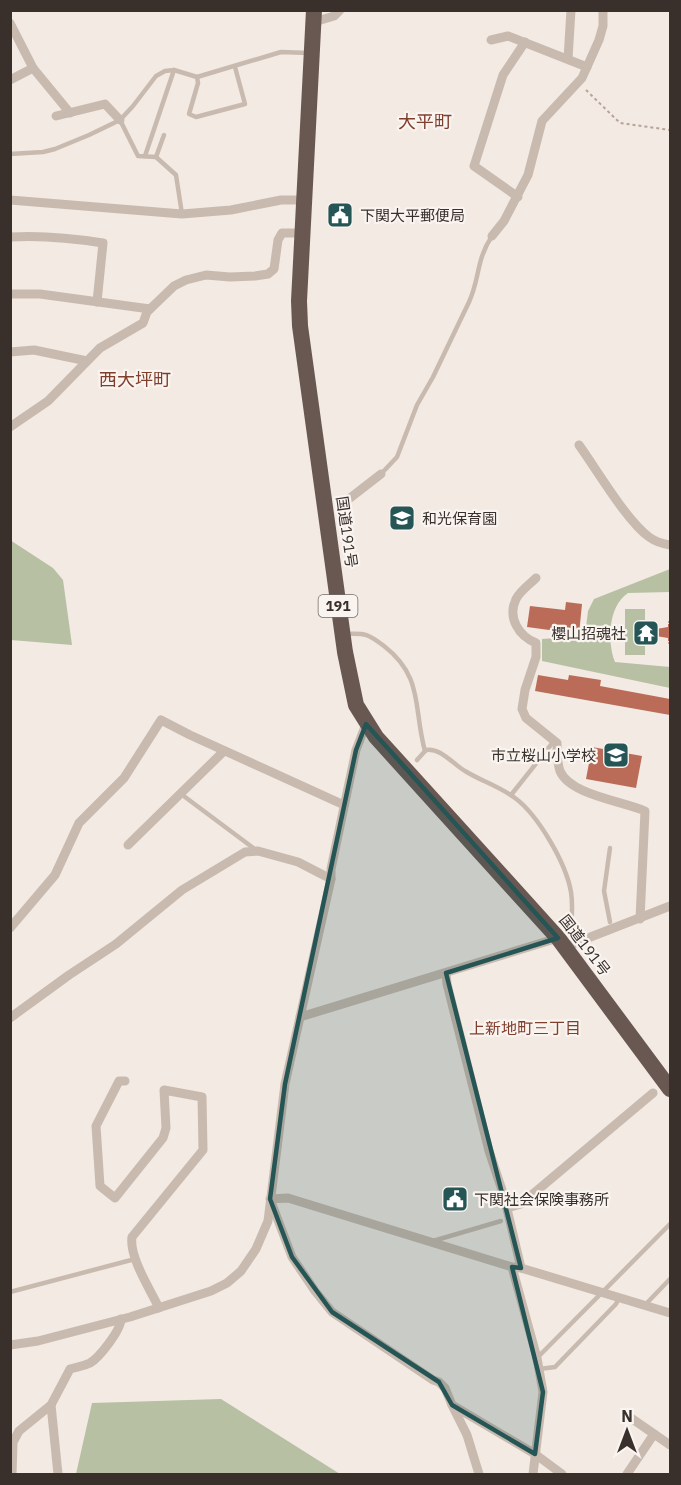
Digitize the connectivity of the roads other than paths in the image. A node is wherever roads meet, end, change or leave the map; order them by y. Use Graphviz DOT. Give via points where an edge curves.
graph roads {
  1 [pos="340,10"];
  2 [pos="571,10"];
  3 [pos="603,10"];
  4 [pos="314,16"];
  5 [pos="10,23"];
  6 [pos="491,40"];
  7 [pos="525,42"];
  8 [pos="313,53"];
  9 [pos="568,59"];
  10 [pos="235,67"];
  11 [pos="587,67"];
  12 [pos="33,68"];
  13 [pos="174,70"];
  14 [pos="197,77"];
  15 [pos="10,80"];
  16 [pos="70,113"];
  17 [pos="56,116"];
  18 [pos="120,120"];
  19 [pos="164,135"];
  20 [pos="10,154"];
  21 [pos="145,156"];
  22 [pos="156,157"];
  23 [pos="518,198"];
  24 [pos="10,200"];
  25 [pos="304,200"];
  26 [pos="182,214"];
  27 [pos="303,233"];
  28 [pos="492,236"];
  29 [pos="10,237"];
  30 [pos="10,294"];
  31 [pos="97,302"];
  32 [pos="150,309"];
  33 [pos="10,352"];
  34 [pos="87,361"];
  35 [pos="10,427"];
  36 [pos="579,445"];
  37 [pos="381,474"];
  38 [pos="341,505"];
  39 [pos="670,545"];
  40 [pos="536,578"];
  41 [pos="342,634"];
  42 [pos="366,724"];
  43 [pos="554,741"];
  44 [pos="225,751"];
  45 [pos="425,751"];
  46 [pos="417,760"];
  47 [pos="181,794"];
  48 [pos="511,795"];
  49 [pos="344,805"];
  50 [pos="128,845"];
  51 [pos="610,848"];
  52 [pos="258,851"];
  53 [pos="331,879"];
  54 [pos="670,906"];
  55 [pos="640,919"];
  56 [pos="610,922"];
  57 [pos="10,928"];
  58 [pos="565,938"];
  59 [pos="446,973"];
  60 [pos="300,1017"];
  61 [pos="10,1018"];
  62 [pos="125,1081"];
  63 [pos="670,1089"];
  64 [pos="653,1093"];
  65 [pos="270,1199"];
  66 [pos="507,1208"];
  67 [pos="501,1221"];
  68 [pos="670,1224"];
  69 [pos="431,1241"];
  70 [pos="135,1259"];
  71 [pos="517,1268"];
  72 [pos="670,1279"];
  73 [pos="10,1292"];
  74 [pos="603,1293"];
  75 [pos="620,1298"];
  76 [pos="645,1305"];
  77 [pos="159,1308"];
  78 [pos="670,1313"];
  79 [pos="121,1319"];
  80 [pos="10,1345"];
  81 [pos="537,1358"];
  82 [pos="539,1369"];
  83 [pos="51,1405"];
  84 [pos="452,1405"];
  85 [pos="631,1418"];
  86 [pos="654,1434"];
  87 [pos="670,1445"];
  88 [pos="535,1454"];
  89 [pos="12,1474"];
  90 [pos="58,1474"];
  91 [pos="479,1474"];
  92 [pos="533,1474"];
  93 [pos="562,1474"];
  94 [pos="627,1474"];
  1 -- 4 [label="street" via="334,16"];
  2 -- 9 [label="street"];
  3 -- 11 [label="street" via="603,26"];
  4 -- 8 [label="highway, 国道191号 / 191"];
  5 -- 12 [label="street"];
  6 -- 7 [label="street" via="508,36"];
  7 -- 9 [label="street"];
  7 -- 23 [label="street" via="503,75 474,166"];
  8 -- 10 [label="lane" via="281,52"];
  8 -- 25 [label="highway, 国道191号 / 191"];
  9 -- 11 [label="street"];
  10 -- 14 [label="lane"];
  10 -- 14 [label="lane" via="245,104 196,117 189,114"];
  11 -- 23 [label="street" via="579,83 542,122"];
  12 -- 15 [label="street"];
  12 -- 16 [label="street"];
  13 -- 14 [label="lane"];
  13 -- 18 [label="lane" via="156,76"];
  13 -- 21 [label="lane"];
  16 -- 17 [label="street"];
  16 -- 18 [label="street" via="105,104"];
  18 -- 20 [label="lane" via="55,149"];
  18 -- 21 [label="lane" via="138,156"];
  19 -- 22 [label="lane"];
  21 -- 22 [label="lane"];
  22 -- 26 [label="lane" via="176,176"];
  23 -- 28 [label="street"];
  24 -- 26 [label="street"];
  25 -- 26 [label="street"];
  25 -- 27 [label="highway, 国道191号 / 191"];
  27 -- 32 [label="street" via="282,233 274,269 268,274 230,278 206,275 186,280"];
  27 -- 41 [label="highway, 国道191号 / 191" via="300,326"];
  28 -- 37 [label="lane" via="483,249 474,290 417,405 397,457"];
  29 -- 31 [label="street" via="44,236 103,243"];
  30 -- 31 [label="street"];
  31 -- 32 [label="street"];
  32 -- 34 [label="street" via="143,323 100,348"];
  33 -- 34 [label="street" via="34,350"];
  34 -- 35 [label="street" via="48,401"];
  36 -- 39 [label="street" via="642,530 654,540"];
  37 -- 38 [label="street"];
  40 -- 43 [label="street" via="517,597 513,619 518,630 536,643 536,657 522,706 526,718"];
  41 -- 42 [label="highway, 国道191号 / 191" via="353,695"];
  41 -- 45 [label="lane" via="370,635 403,665 414,684"];
  42 -- 49 [label="street"];
  42 -- 58 [label="highway, 国道191号 / 191"];
  43 -- 48 [label="lane"];
  43 -- 55 [label="street" via="559,768 566,779 595,796 645,811"];
  44 -- 47 [label="street"];
  44 -- 49 [label="street"];
  44 -- 57 [label="street" via="161,720 124,778 79,823 55,875"];
  45 -- 46 [label="lane"];
  45 -- 48 [label="lane" via="434,749 466,772"];
  47 -- 50 [label="street"];
  47 -- 52 [label="lane"];
  48 -- 58 [label="lane" via="545,834 567,877 572,895"];
  49 -- 53 [label="street"];
  51 -- 56 [label="lane" via="604,891"];
  52 -- 53 [label="street" via="298,862"];
  52 -- 61 [label="street" via="245,852 182,890 117,944"];
  53 -- 60 [label="street"];
  54 -- 55 [label="street"];
  55 -- 58 [label="street"];
  58 -- 59 [label="street"];
  58 -- 63 [label="highway, 国道191号 / 191"];
  59 -- 60 [label="street"];
  59 -- 66 [label="street" via="489,1151"];
  60 -- 65 [label="street" via="285,1084"];
  62 -- 70 [label="street" via="119,1081 96,1126 100,1186 115,1197 163,1138 164,1090 202,1097 203,1150 132,1237"];
  64 -- 66 [label="street" via="521,1204"];
  65 -- 69 [label="street" via="288,1198"];
  65 -- 77 [label="street" via="261,1240 237,1276 211,1291"];
  65 -- 84 [label="street" via="292,1257 332,1312 439,1382"];
  66 -- 71 [label="street"];
  67 -- 69 [label="lane"];
  68 -- 74 [label="lane"];
  69 -- 71 [label="street"];
  70 -- 73 [label="lane"];
  70 -- 77 [label="street"];
  71 -- 74 [label="street"];
  71 -- 81 [label="street"];
  72 -- 76 [label="lane"];
  74 -- 75 [label="street"];
  74 -- 81 [label="lane"];
  75 -- 76 [label="street"];
  75 -- 82 [label="lane" via="555,1367"];
  76 -- 78 [label="street"];
  77 -- 79 [label="street"];
  79 -- 80 [label="street"];
  79 -- 83 [label="street" via="121,1326 91,1363 70,1369"];
  81 -- 82 [label="street"];
  82 -- 88 [label="street" via="543,1392"];
  83 -- 89 [label="street" via="16,1436"];
  83 -- 90 [label="street"];
  84 -- 88 [label="street"];
  84 -- 91 [label="street"];
  85 -- 86 [label="street"];
  86 -- 87 [label="street"];
  86 -- 94 [label="street"];
  88 -- 92 [label="street"];
  88 -- 93 [label="street"];
}
